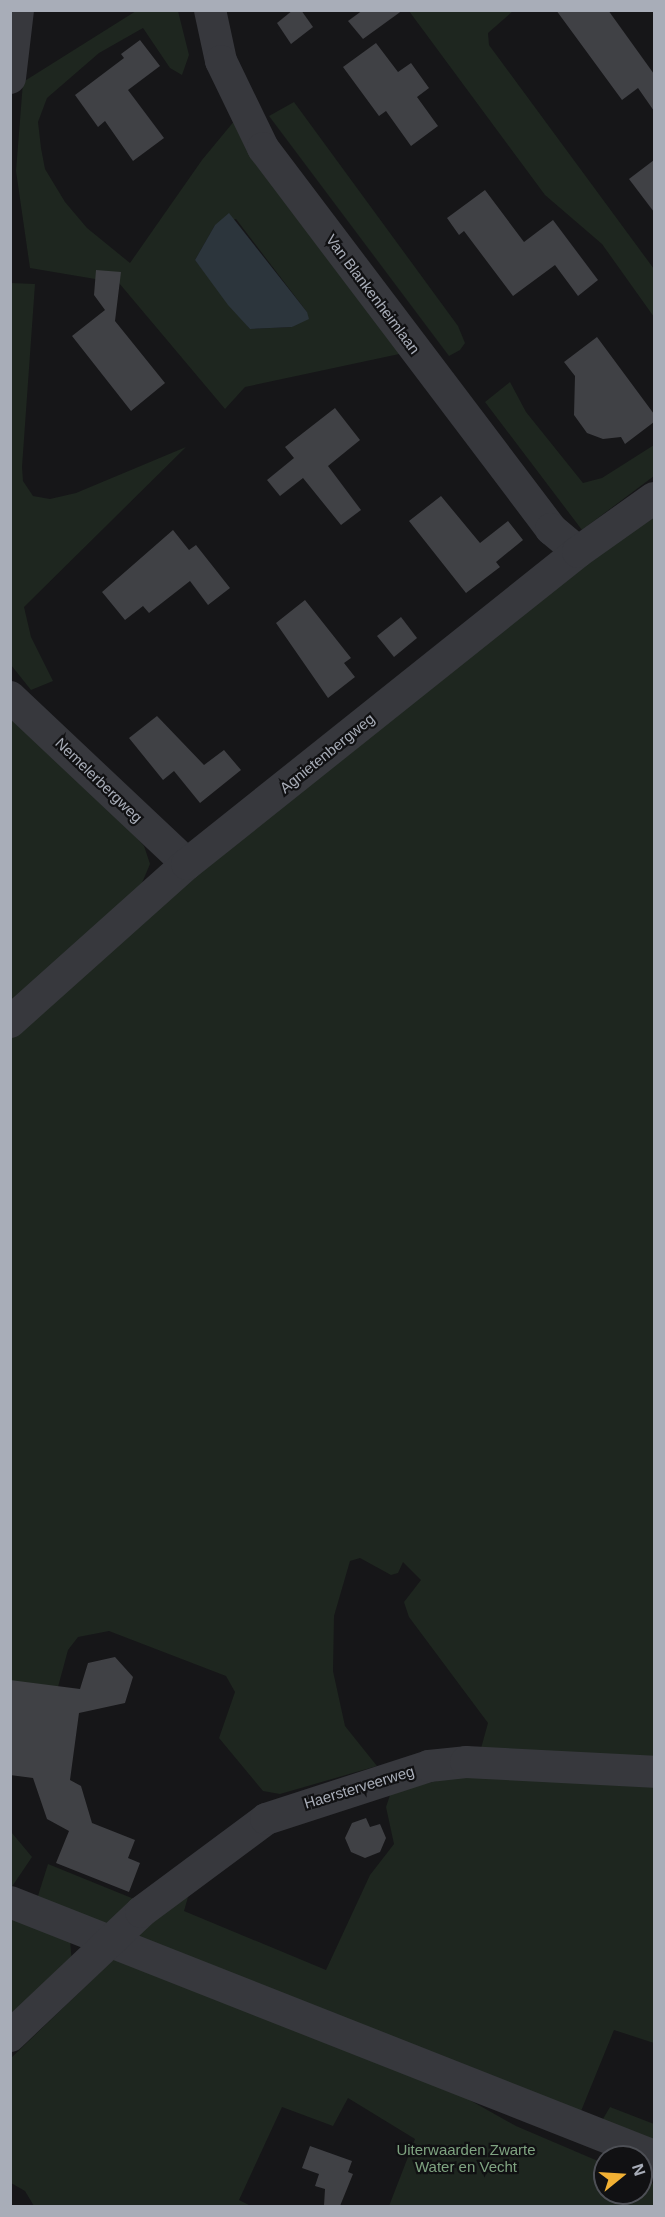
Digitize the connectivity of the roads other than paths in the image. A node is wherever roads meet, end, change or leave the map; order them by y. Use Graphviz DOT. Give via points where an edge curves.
graph roads {
  1 [pos="18,10"];
  2 [pos="210,10"];
  3 [pos="10,78"];
  4 [pos="654,498"];
  5 [pos="578,552"];
  6 [pos="10,697"];
  7 [pos="187,864"];
  8 [pos="10,1022"];
  9 [pos="654,1772"];
  10 [pos="10,1902"];
  11 [pos="107,1941"];
  12 [pos="10,2036"];
  13 [pos="654,2156"];
  1 -- 3 [label="street"];
  2 -- 5 [label="street, Van Blankenheimlaan" via="221,61 263,148 551,529"];
  4 -- 5 [label="street, Agnietenbergweg"];
  5 -- 7 [label="street, Agnietenbergweg"];
  6 -- 7 [label="street, Nemelerbergweg"];
  7 -- 8 [label="street, Agnietenbergweg"];
  9 -- 11 [label="street, Haersterveerweg" via="466,1762 429,1766 266,1819 141,1911"];
  10 -- 11 [label="street"];
  11 -- 12 [label="street, Haersterveerweg"];
  11 -- 13 [label="street"];
}
